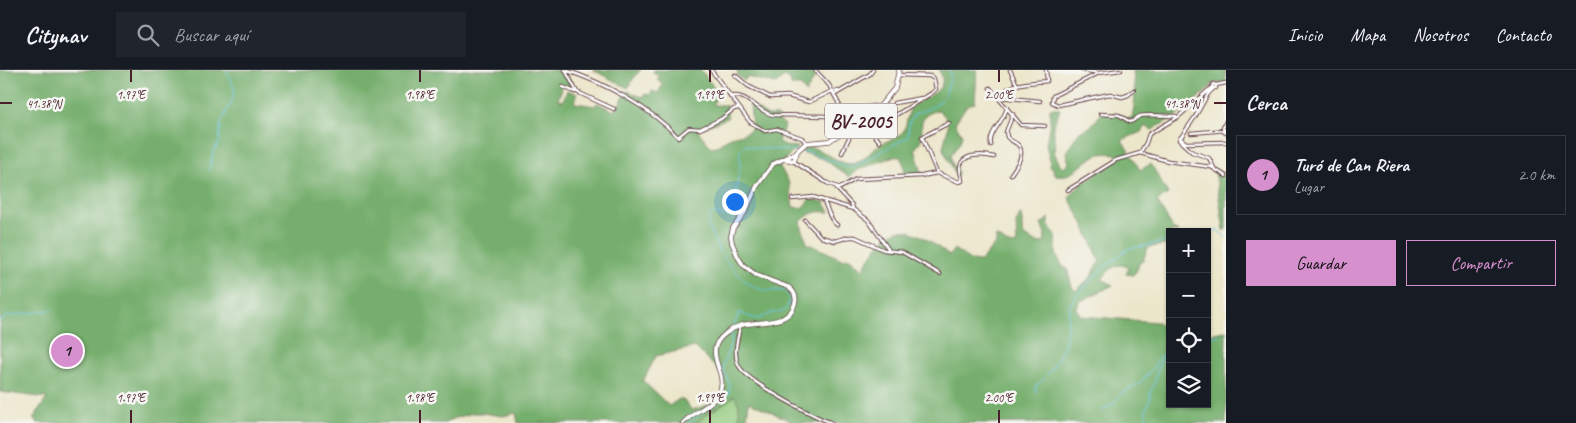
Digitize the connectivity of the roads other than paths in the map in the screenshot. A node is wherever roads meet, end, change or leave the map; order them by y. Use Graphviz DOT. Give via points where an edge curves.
graph roads {
  1 [pos="565,70"];
  2 [pos="711,70"];
  3 [pos="815,70"];
  4 [pos="873,70"];
  5 [pos="899,70"];
  6 [pos="1010,70"];
  7 [pos="1046,70"];
  8 [pos="1082,70"];
  9 [pos="1121,70"];
  10 [pos="1107,71"];
  11 [pos="1089,72"];
  12 [pos="1099,73"];
  13 [pos="735,75"];
  14 [pos="898,75"];
  15 [pos="1090,78"];
  16 [pos="1226,83"];
  17 [pos="1017,85"];
  18 [pos="563,87"];
  19 [pos="990,88"];
  20 [pos="1213,88"];
  21 [pos="1134,90"];
  22 [pos="577,92"];
  23 [pos="833,93"];
  24 [pos="730,97"];
  25 [pos="999,97"];
  26 [pos="923,98"];
  27 [pos="1040,101"];
  28 [pos="894,103"];
  29 [pos="1006,107"];
  30 [pos="738,108"];
  31 [pos="879,108"];
  32 [pos="614,109"];
  33 [pos="843,112"];
  34 [pos="1013,114"];
  35 [pos="1100,114"];
  36 [pos="1178,116"];
  37 [pos="863,120"];
  38 [pos="1226,121"];
  39 [pos="949,123"];
  40 [pos="852,125"];
  41 [pos="1045,126"];
  42 [pos="871,130"];
  43 [pos="1225,131"];
  44 [pos="1191,133"];
  45 [pos="1179,139"];
  46 [pos="880,142"];
  47 [pos="1226,142"];
  48 [pos="806,143"];
  49 [pos="991,145"];
  50 [pos="842,152"];
  51 [pos="1140,153"];
  52 [pos="994,156"];
  53 [pos="791,158"];
  54 [pos="1214,168"];
  55 [pos="937,173"];
  56 [pos="1011,174"];
  57 [pos="1226,176"];
  58 [pos="835,187"];
  59 [pos="1068,190"];
  60 [pos="792,199"];
  61 [pos="823,200"];
  62 [pos="853,209"];
  63 [pos="804,220"];
  64 [pos="837,225"];
  65 [pos="890,252"];
  66 [pos="940,274"];
  67 [pos="740,326"];
  68 [pos="683,423"];
  69 [pos="832,423"];
  1 -- 22 [label="street"];
  1 -- 30 [label="street" via="624,96 665,124 679,138 689,128 700,129"];
  2 -- 24 [label="street"];
  3 -- 23 [label="street"];
  4 -- 23 [label="street"];
  5 -- 14 [label="main road, BV-2005"];
  6 -- 17 [label="street"];
  7 -- 17 [label="street" via="1046,81"];
  8 -- 11 [label="street"];
  9 -- 10 [label="street"];
  10 -- 12 [label="street"];
  11 -- 12 [label="street"];
  11 -- 15 [label="street"];
  12 -- 15 [label="street"];
  13 -- 23 [label="street" via="770,97 788,96 809,102"];
  14 -- 26 [label="street" via="934,79 936,89"];
  14 -- 31 [label="main road, BV-2005" via="894,88"];
  15 -- 21 [label="street" via="1053,96 1052,102 1058,105 1110,94 1122,97"];
  16 -- 20 [label="street" via="1213,84"];
  17 -- 25 [label="street"];
  18 -- 22 [label="street"];
  19 -- 25 [label="street"];
  20 -- 36 [label="street"];
  20 -- 45 [label="street"];
  22 -- 32 [label="street"];
  23 -- 33 [label="street"];
  24 -- 30 [label="street"];
  24 -- 33 [label="street" via="742,96 773,115 827,116"];
  25 -- 27 [label="street"];
  25 -- 29 [label="street"];
  26 -- 28 [label="street"];
  26 -- 42 [label="street"];
  29 -- 34 [label="street"];
  29 -- 49 [label="street" via="1004,118 990,140"];
  30 -- 48 [label="street" via="760,129 777,130 802,138"];
  31 -- 33 [label="street" via="873,106"];
  31 -- 37 [label="main road, BV-2005"];
  33 -- 40 [label="street"];
  34 -- 41 [label="street" via="1021,125"];
  34 -- 56 [label="street" via="1007,137 1021,150"];
  35 -- 36 [label="street" via="1119,115 1130,122 1146,115"];
  36 -- 51 [label="street" via="1148,134"];
  37 -- 40 [label="main road, BV-2005"];
  37 -- 42 [label="street"];
  38 -- 43 [label="street"];
  39 -- 55 [label="street" via="922,137"];
  40 -- 48 [label="main road, BV-2005" via="829,141"];
  40 -- 50 [label="street"];
  42 -- 46 [label="street"];
  43 -- 44 [label="street"];
  45 -- 47 [label="street" via="1186,143"];
  45 -- 54 [label="street" via="1192,152 1209,158"];
  48 -- 53 [label="main road, BV-2005"];
  51 -- 54 [label="street"];
  51 -- 59 [label="street" via="1116,160"];
  52 -- 55 [label="street" via="974,155 962,162 962,181 959,182"];
  53 -- 58 [label="street"];
  53 -- 67 [label="main road, BV-2005" via="775,163 766,172 745,212 732,228 730,238 746,268 790,289 796,302 790,313 779,319"];
  54 -- 57 [label="street"];
  55 -- 58 [label="street" via="856,179"];
  58 -- 62 [label="street"];
  60 -- 61 [label="street" via="813,197"];
  61 -- 62 [label="street"];
  61 -- 64 [label="street" via="832,222"];
  62 -- 65 [label="street" via="868,220"];
  63 -- 65 [label="street" via="821,237 835,241 855,237"];
  65 -- 66 [label="street" via="902,252"];
  67 -- 68 [label="main road, BV-2005" via="720,338 715,348 721,381 719,392"];
  67 -- 69 [label="street" via="736,349 742,370 809,414"];
}
